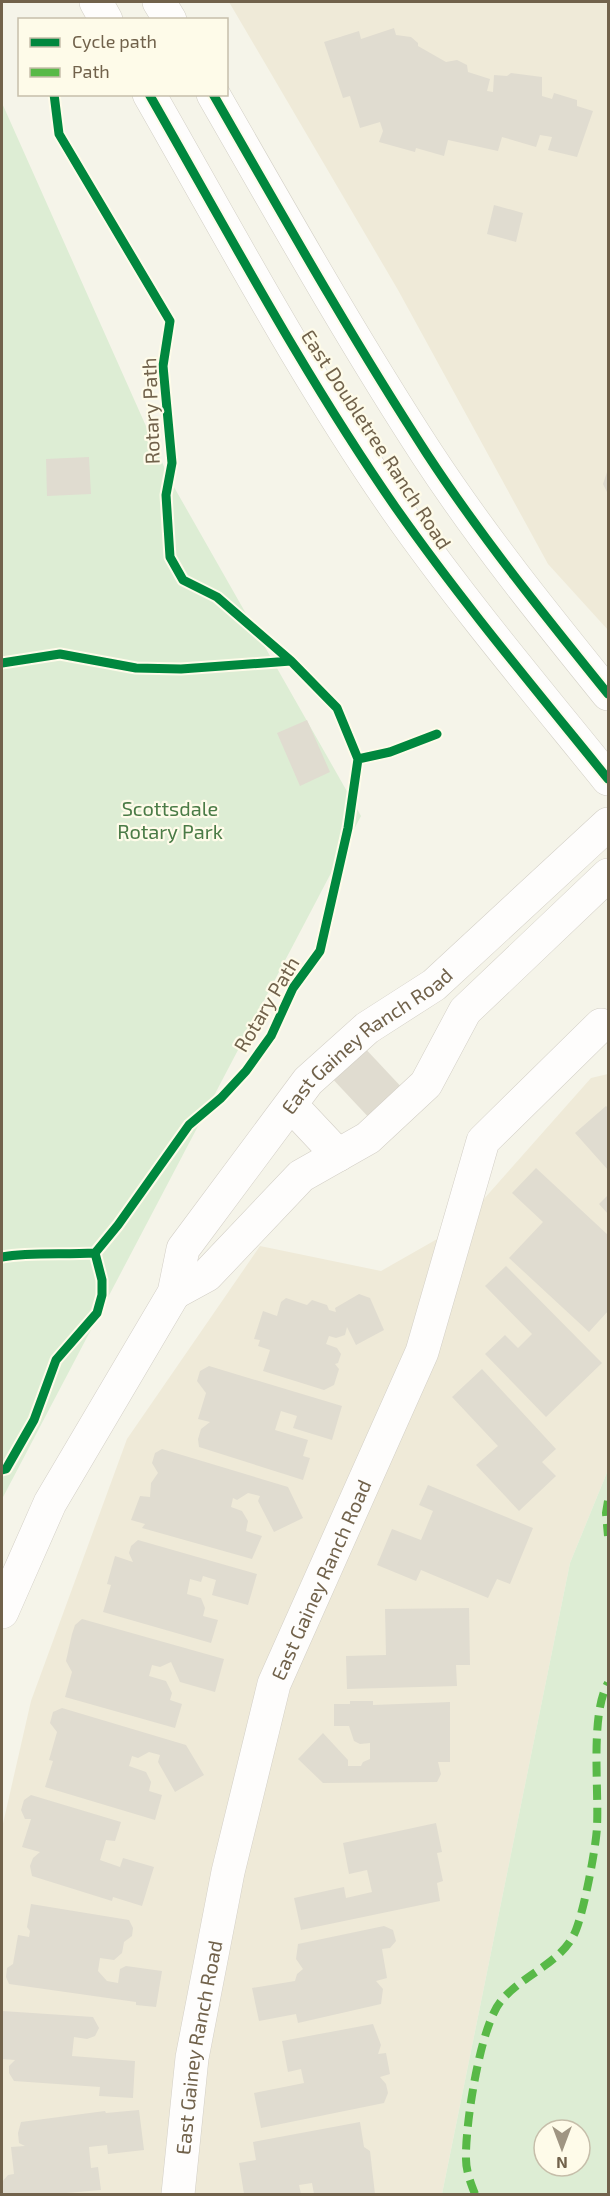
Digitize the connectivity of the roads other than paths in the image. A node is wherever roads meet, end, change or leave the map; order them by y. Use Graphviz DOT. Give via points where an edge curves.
graph roads {
  1 [pos="96,2"];
  2 [pos="159,2"];
  3 [pos="105,18"];
  4 [pos="169,18"];
  5 [pos="150,96"];
  6 [pos="214,96"];
  7 [pos="609,694"];
  8 [pos="609,779"];
  9 [pos="609,824"];
  10 [pos="609,875"];
  11 [pos="434,985"];
  12 [pos="465,1011"];
  13 [pos="601,1025"];
  14 [pos="291,1105"];
  15 [pos="338,1155"];
  16 [pos="174,1293"];
  17 [pos="2,1612"];
  18 [pos="178,2194"];
  1 -- 3 [label="street"];
  2 -- 4 [label="street"];
  5 -- 8 [label="street, East Doubletree Ranch Road" via="290,340 396,507 468,606"];
  6 -- 7 [label="street, East Doubletree Ranch Road" via="358,346 428,456 493,549"];
  9 -- 11 [label="street, East Gainey Ranch Road"];
  10 -- 12 [label="street, East Gainey Ranch Road"];
  11 -- 12 [label="street"];
  11 -- 14 [label="street, East Gainey Ranch Road" via="367,1028 308,1081"];
  12 -- 15 [label="street, East Gainey Ranch Road" via="426,1084 368,1138"];
  13 -- 18 [label="street, East Gainey Ranch Road" via="483,1141 422,1352 274,1684 228,1872 192,2058"];
  14 -- 15 [label="street"];
  14 -- 16 [label="street, East Gainey Ranch Road" via="183,1249"];
  15 -- 16 [label="street, East Gainey Ranch Road" via="301,1176 207,1275"];
  16 -- 17 [label="street, East Gainey Ranch Road" via="50,1503"];
}
